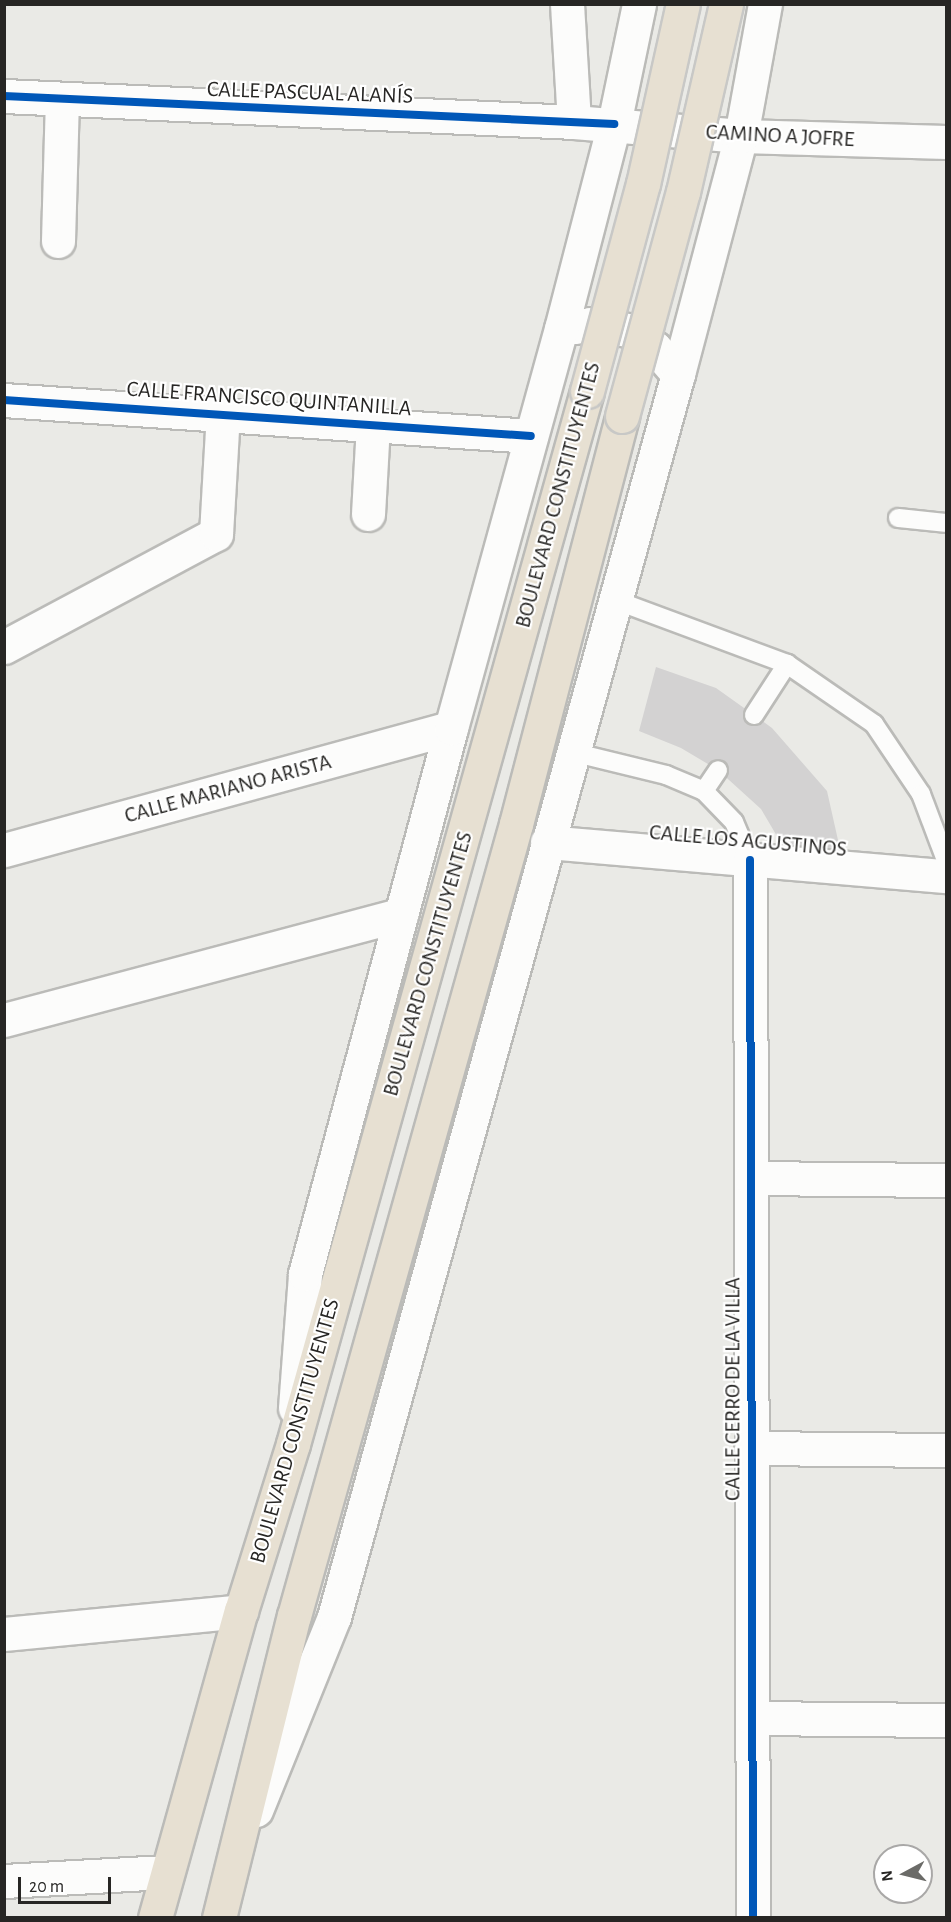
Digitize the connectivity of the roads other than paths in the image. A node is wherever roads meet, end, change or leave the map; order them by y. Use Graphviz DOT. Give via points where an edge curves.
graph roads {
  1 [pos="567,4"];
  2 [pos="639,4"];
  3 [pos="683,4"];
  4 [pos="726,4"];
  5 [pos="765,4"];
  6 [pos="4,96"];
  7 [pos="62,101"];
  8 [pos="574,122"];
  9 [pos="614,124"];
  10 [pos="741,136"];
  11 [pos="946,142"];
  12 [pos="58,241"];
  13 [pos="561,330"];
  14 [pos="678,375"];
  15 [pos="4,400"];
  16 [pos="223,413"];
  17 [pos="373,424"];
  18 [pos="531,436"];
  19 [pos="368,514"];
  20 [pos="898,518"];
  21 [pos="946,523"];
  22 [pos="615,600"];
  23 [pos="4,647"];
  24 [pos="787,664"];
  25 [pos="754,715"];
  26 [pos="451,728"];
  27 [pos="572,752"];
  28 [pos="718,770"];
  29 [pos="704,791"];
  30 [pos="547,842"];
  31 [pos="4,850"];
  32 [pos="750,860"];
  33 [pos="946,860"];
  34 [pos="946,876"];
  35 [pos="401,914"];
  36 [pos="4,1020"];
  37 [pos="751,1178"];
  38 [pos="946,1180"];
  39 [pos="293,1444"];
  40 [pos="751,1448"];
  41 [pos="946,1450"];
  42 [pos="241,1611"];
  43 [pos="4,1634"];
  44 [pos="752,1718"];
  45 [pos="946,1720"];
  46 [pos="232,1870"];
  47 [pos="166,1872"];
  48 [pos="4,1881"];
  49 [pos="155,1917"];
  50 [pos="219,1917"];
  51 [pos="753,1917"];
  1 -- 8 [label="street"];
  2 -- 9 [label="street"];
  3 -- 39 [label="highway, BOULEVARD CONSTITUYENTES, bridge" via="643,184"];
  4 -- 46 [label="highway, BOULEVARD CONSTITUYENTES, bridge" via="683,192 516,824 294,1616"];
  5 -- 10 [label="street"];
  6 -- 7 [label="street, CALLE PASCUAL ALANÍS"];
  7 -- 8 [label="street, CALLE PASCUAL ALANÍS"];
  7 -- 12 [label="street"];
  8 -- 9 [label="street, CALLE PASCUAL ALANÍS"];
  9 -- 10 [label="street, CAMINO A JOFRE"];
  9 -- 13 [label="street"];
  10 -- 11 [label="street, CAMINO A JOFRE"];
  10 -- 14 [label="street"];
  13 -- 14 [label="street" via="590,324 629,330 655,348"];
  13 -- 18 [label="street"];
  14 -- 22 [label="street"];
  15 -- 16 [label="street, CALLE FRANCISCO QUINTANILLA"];
  16 -- 17 [label="street, CALLE FRANCISCO QUINTANILLA"];
  16 -- 23 [label="street" via="216,534"];
  17 -- 18 [label="street, CALLE FRANCISCO QUINTANILLA"];
  17 -- 19 [label="street"];
  18 -- 26 [label="street"];
  20 -- 21 [label="lane"];
  22 -- 24 [label="lane"];
  22 -- 27 [label="street"];
  24 -- 25 [label="lane"];
  24 -- 33 [label="lane" via="874,724 921,794"];
  26 -- 31 [label="street, CALLE MARIANO ARISTA"];
  26 -- 35 [label="street"];
  27 -- 29 [label="lane" via="666,775"];
  27 -- 30 [label="street"];
  28 -- 29 [label="lane"];
  29 -- 32 [label="lane" via="734,822"];
  30 -- 32 [label="street, CALLE LOS AGUSTINOS"];
  30 -- 46 [label="street" via="334,1617"];
  32 -- 34 [label="street, CALLE LOS AGUSTINOS"];
  32 -- 37 [label="street, CALLE CERRO DE LA VILLA"];
  35 -- 36 [label="street"];
  35 -- 39 [label="street" via="305,1274"];
  37 -- 38 [label="street"];
  37 -- 40 [label="street, CALLE CERRO DE LA VILLA"];
  39 -- 42 [label="highway, BOULEVARD CONSTITUYENTES"];
  40 -- 41 [label="street"];
  40 -- 44 [label="street, CALLE CERRO DE LA VILLA"];
  42 -- 43 [label="street"];
  42 -- 47 [label="highway, BOULEVARD CONSTITUYENTES"];
  44 -- 45 [label="street"];
  44 -- 51 [label="street, CALLE CERRO DE LA VILLA"];
  46 -- 50 [label="highway, BOULEVARD CONSTITUYENTES"];
  47 -- 48 [label="street"];
  47 -- 49 [label="highway, BOULEVARD CONSTITUYENTES"];
}
